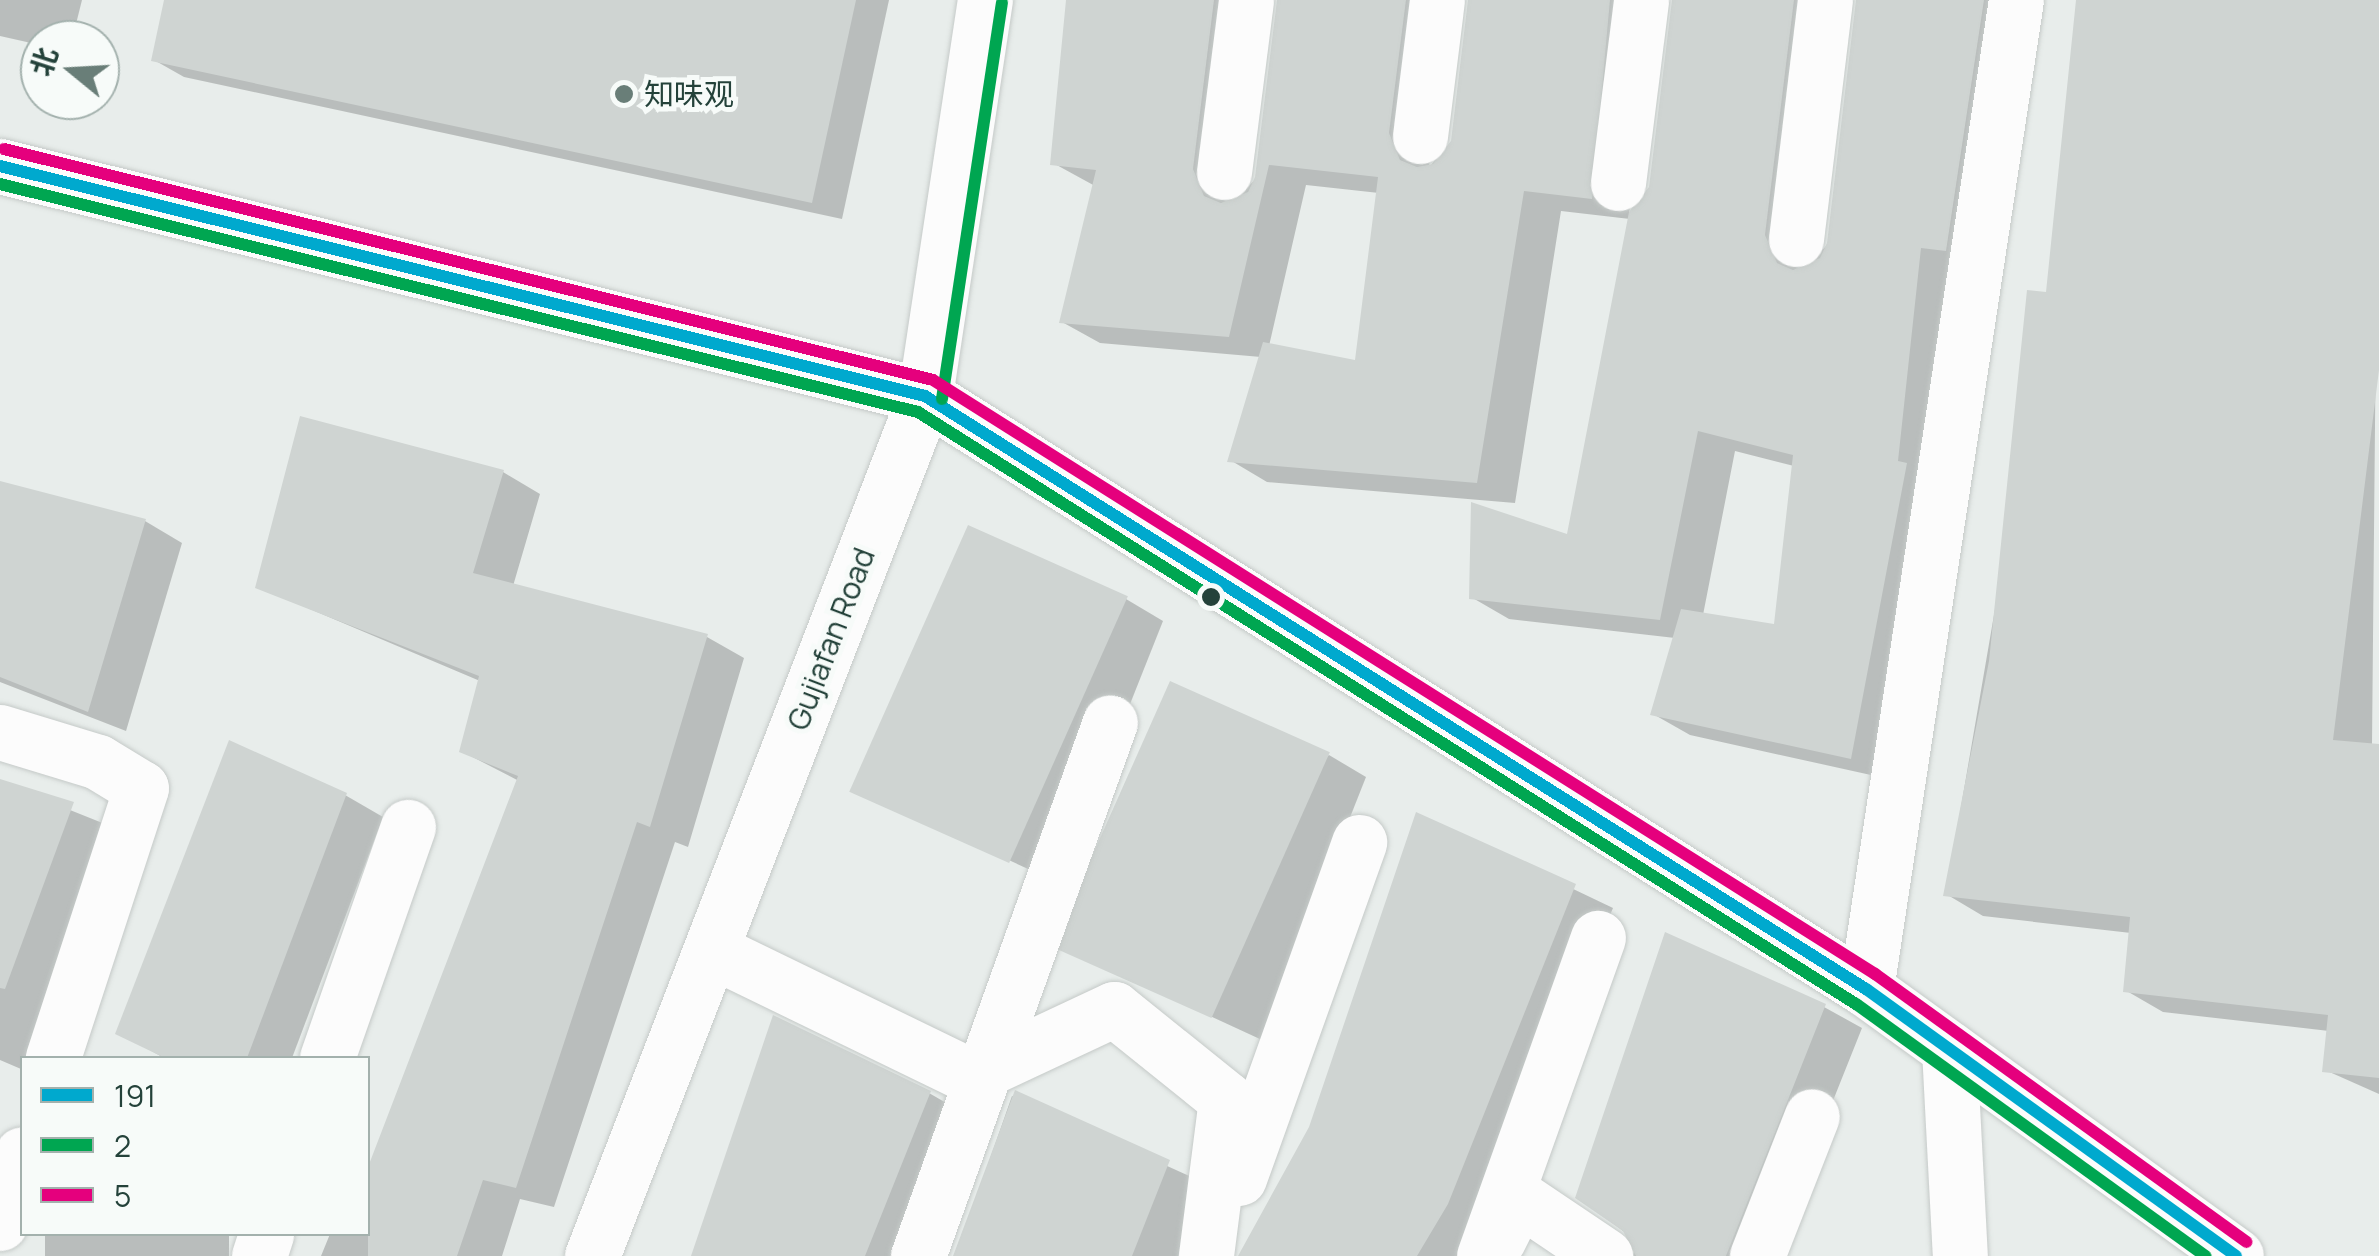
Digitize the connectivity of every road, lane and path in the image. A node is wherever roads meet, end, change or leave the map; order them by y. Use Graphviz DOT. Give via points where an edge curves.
graph roads {
  1 [pos="985,0"];
  2 [pos="1246,0"];
  3 [pos="1438,0"];
  4 [pos="1642,0"];
  5 [pos="1825,0"];
  6 [pos="2016,0"];
  7 [pos="1420,136"];
  8 [pos="0,166"];
  9 [pos="1224,172"];
  10 [pos="1618,183"];
  11 [pos="1796,239"];
  12 [pos="925,396"];
  13 [pos="1110,722"];
  14 [pos="0,732"];
  15 [pos="408,827"];
  16 [pos="1359,842"];
  17 [pos="1598,938"];
  18 [pos="710,950"];
  19 [pos="1866,989"];
  20 [pos="1950,1049"];
  21 [pos="55,1056"];
  22 [pos="329,1056"];
  23 [pos="986,1069"];
  24 [pos="1812,1116"];
  25 [pos="20,1160"];
  26 [pos="0,1223"];
  27 [pos="592,1256"];
  28 [pos="918,1256"];
  29 [pos="1208,1256"];
  30 [pos="1487,1256"];
  31 [pos="1605,1256"];
  32 [pos="1757,1256"];
  33 [pos="1960,1256"];
  34 [pos="2236,1256"];
  1 -- 12 [label="street, Gujiafan Road"];
  2 -- 9 [label="street"];
  3 -- 7 [label="street"];
  4 -- 10 [label="street"];
  5 -- 11 [label="street"];
  6 -- 19 [label="street"];
  8 -- 12 [label="street"];
  12 -- 18 [label="street, Gujiafan Road"];
  12 -- 19 [label="street"];
  13 -- 23 [label="street"];
  14 -- 21 [label="street" via="98,762 141,788"];
  15 -- 22 [label="street"];
  16 -- 29 [label="street"];
  17 -- 30 [label="street"];
  18 -- 23 [label="street" via="970,1076"];
  18 -- 27 [label="street, Gujiafan Road"];
  19 -- 20 [label="street"];
  20 -- 33 [label="street"];
  20 -- 34 [label="street"];
  23 -- 28 [label="street"];
  23 -- 29 [label="street" via="1114,1009 1226,1099"];
  24 -- 32 [label="street"];
  25 -- 26 [label="street"];
  30 -- 31 [label="street" via="1519,1198"];
}
